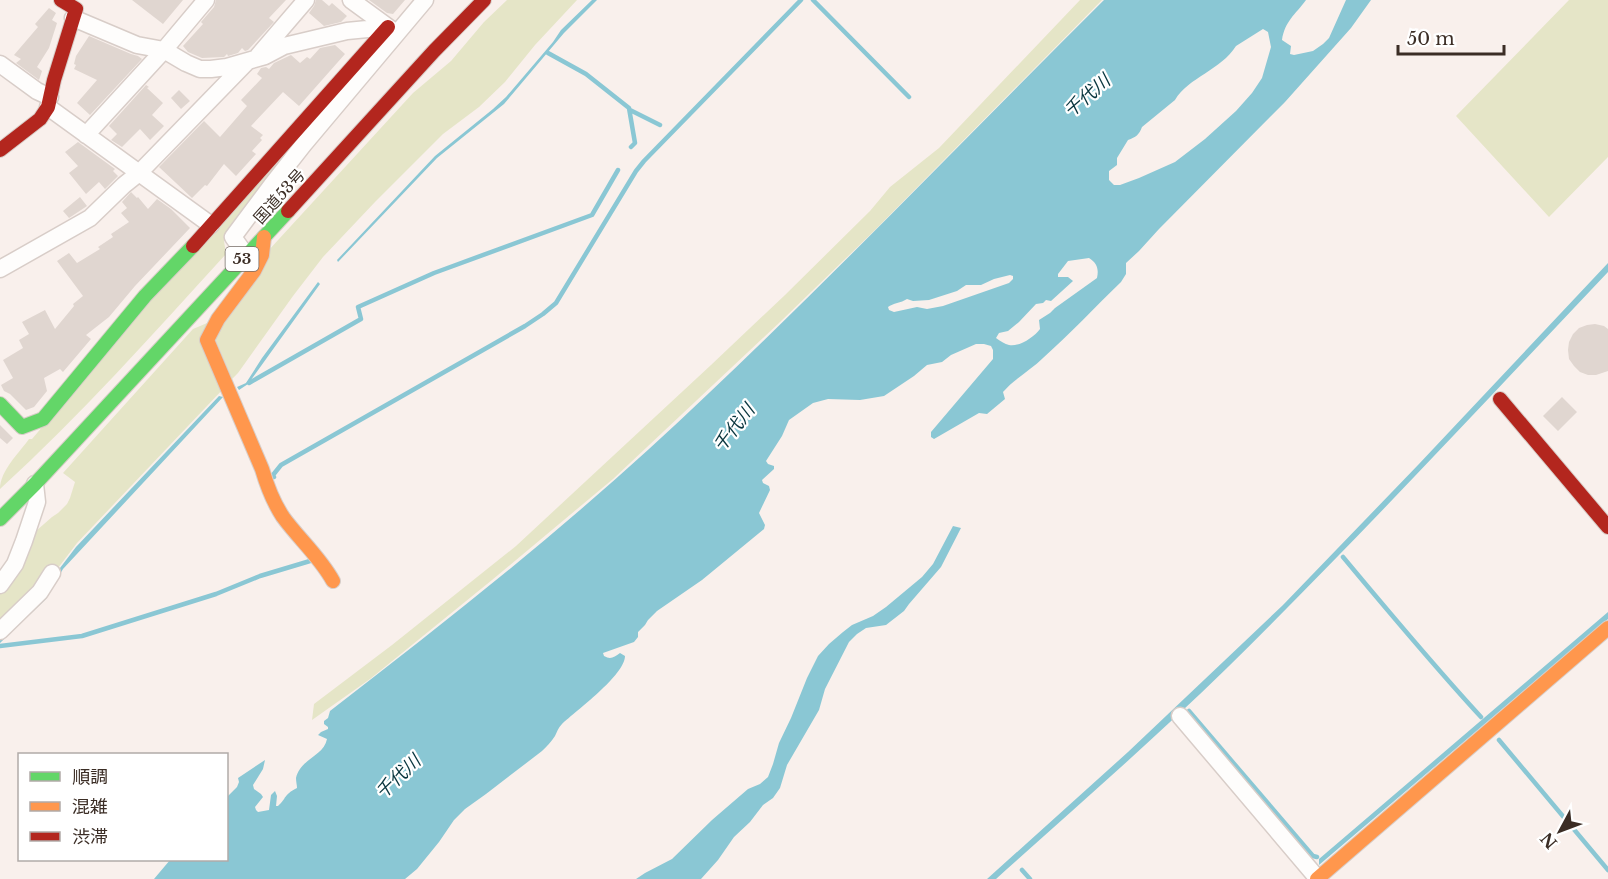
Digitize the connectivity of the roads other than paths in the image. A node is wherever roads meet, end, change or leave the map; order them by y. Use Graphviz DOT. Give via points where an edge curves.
graph roads {
  1 [pos="61,0"];
  2 [pos="206,0"];
  3 [pos="306,0"];
  4 [pos="351,0"];
  5 [pos="425,0"];
  6 [pos="484,0"];
  7 [pos="77,9"];
  8 [pos="393,31"];
  9 [pos="164,50"];
  10 [pos="252,60"];
  11 [pos="0,64"];
  12 [pos="49,102"];
  13 [pos="86,135"];
  14 [pos="0,150"];
  15 [pos="139,173"];
  16 [pos="211,225"];
  17 [pos="264,237"];
  18 [pos="246,255"];
  19 [pos="0,269"];
  20 [pos="1500,399"];
  21 [pos="0,404"];
  22 [pos="35,484"];
  23 [pos="0,519"];
  24 [pos="1608,527"];
  25 [pos="52,573"];
  26 [pos="333,581"];
  27 [pos="0,585"];
  28 [pos="1608,628"];
  29 [pos="0,632"];
  30 [pos="1180,716"];
  31 [pos="1318,879"];
  1 -- 7 [label="main road"];
  2 -- 9 [label="street"];
  3 -- 10 [label="street"];
  4 -- 8 [label="street"];
  5 -- 8 [label="street"];
  6 -- 17 [label="main road, 国道53号 / 53"];
  7 -- 9 [label="street" via="137,45"];
  7 -- 12 [label="main road"];
  8 -- 10 [label="street" via="347,31 284,46"];
  8 -- 16 [label="main road"];
  8 -- 18 [label="street" via="233,237"];
  9 -- 10 [label="street" via="200,69"];
  9 -- 13 [label="street"];
  10 -- 15 [label="street"];
  11 -- 12 [label="street"];
  12 -- 13 [label="street"];
  12 -- 14 [label="main road" via="40,119"];
  13 -- 15 [label="street"];
  15 -- 16 [label="street"];
  15 -- 19 [label="street" via="90,218"];
  16 -- 21 [label="main road" via="145,296 43,419 22,428"];
  17 -- 18 [label="main road, 国道53号 / 53"];
  17 -- 26 [label="main road" via="261,259 207,340 277,508"];
  18 -- 22 [label="main road, 国道53号 / 53"];
  20 -- 24 [label="main road"];
  22 -- 23 [label="main road, 国道53号 / 53"];
  22 -- 27 [label="street" via="37,502 24,541 15,564"];
  25 -- 29 [label="street" via="40,592"];
  28 -- 31 [label="main road"];
  30 -- 31 [label="street"];
}
